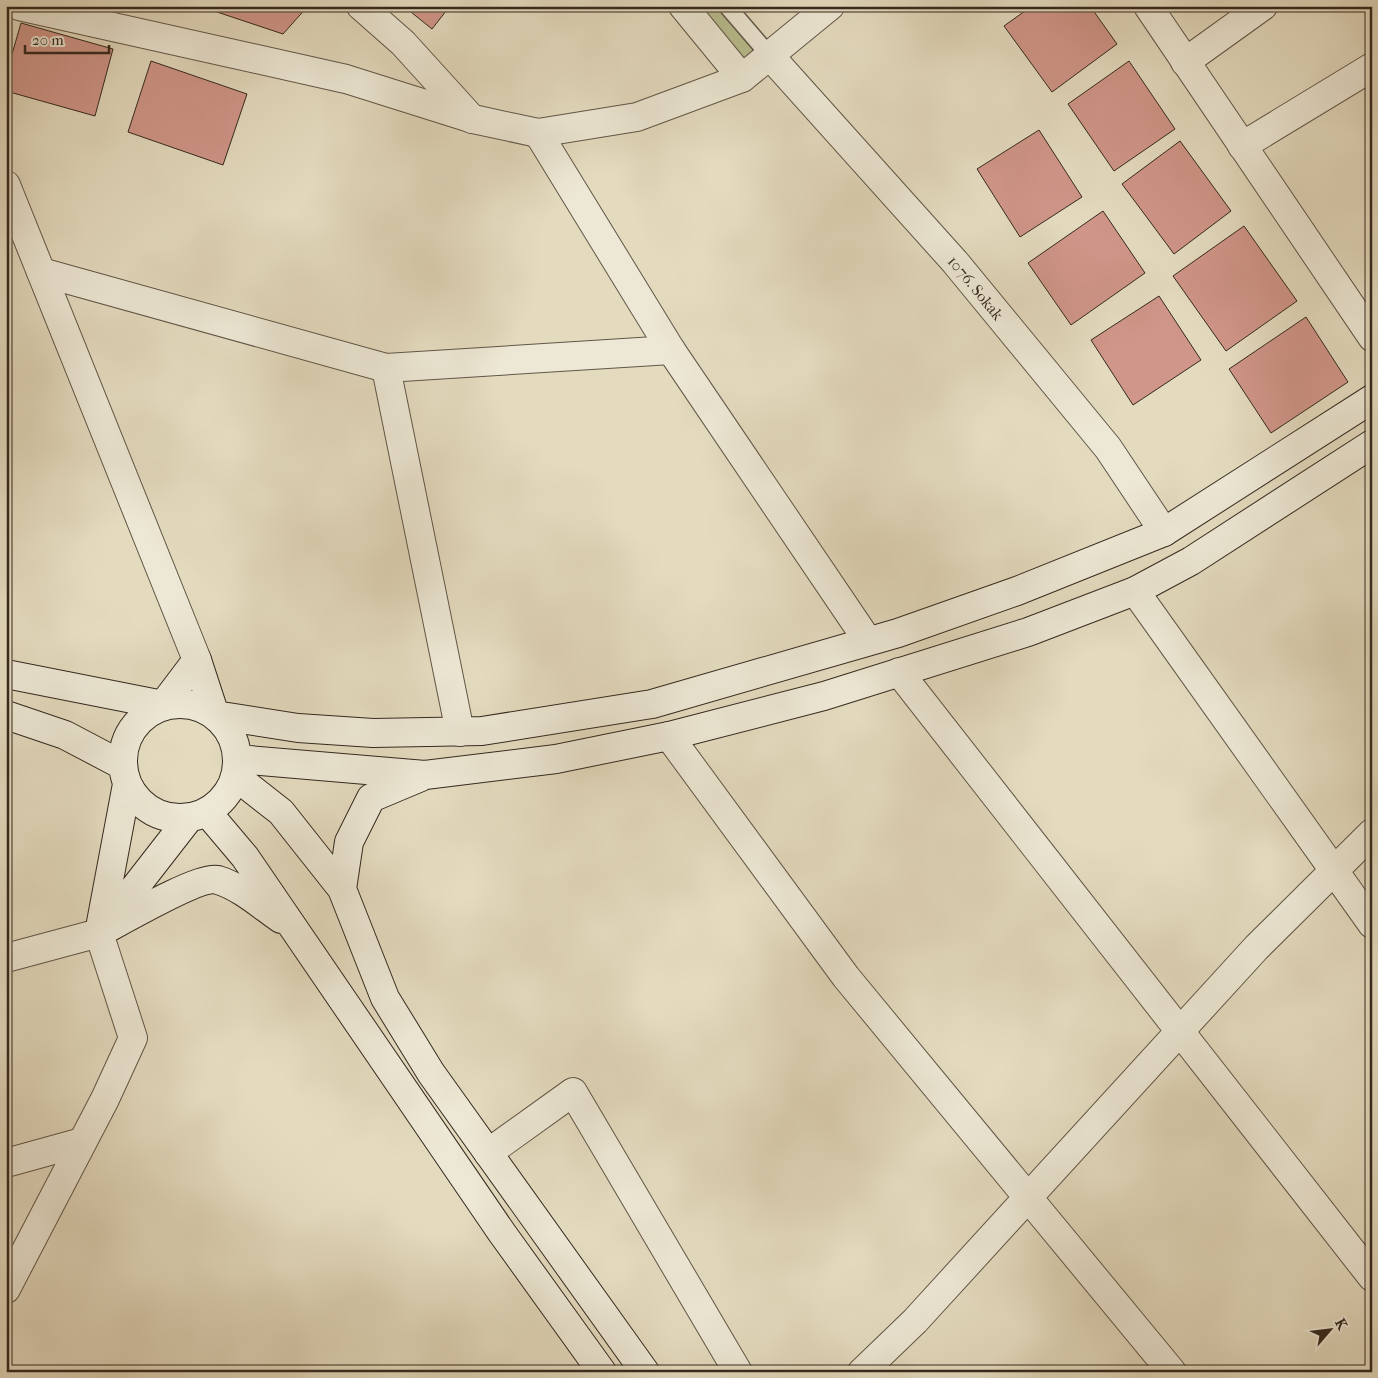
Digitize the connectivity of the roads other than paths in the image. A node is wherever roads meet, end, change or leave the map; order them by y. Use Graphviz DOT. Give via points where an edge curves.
graph roads {
  1 [pos="19,6"];
  2 [pos="361,6"];
  3 [pos="683,6"];
  4 [pos="727,6"];
  5 [pos="830,6"];
  6 [pos="1148,6"];
  7 [pos="1263,6"];
  8 [pos="770,56"];
  9 [pos="1185,62"];
  10 [pos="1372,67"];
  11 [pos="742,78"];
  12 [pos="472,119"];
  13 [pos="538,133"];
  14 [pos="1242,146"];
  15 [pos="6,185"];
  16 [pos="41,272"];
  17 [pos="1372,337"];
  18 [pos="672,350"];
  19 [pos="386,368"];
  20 [pos="1372,399"];
  21 [pos="1372,444"];
  22 [pos="1164,532"];
  23 [pos="1135,591"];
  24 [pos="868,641"];
  25 [pos="197,660"];
  26 [pos="899,672"];
  27 [pos="6,674"];
  28 [pos="163,705"];
  29 [pos="6,714"];
  30 [pos="215,715"];
  31 [pos="460,732"];
  32 [pos="669,736"];
  33 [pos="236,767"];
  34 [pos="125,774"];
  35 [pos="425,775"];
  36 [pos="198,815"];
  37 [pos="1372,833"];
  38 [pos="1334,870"];
  39 [pos="342,889"];
  40 [pos="1372,924"];
  41 [pos="290,925"];
  42 [pos="99,933"];
  43 [pos="6,958"];
  44 [pos="1181,1031"];
  45 [pos="82,1142"];
  46 [pos="488,1153"];
  47 [pos="6,1163"];
  48 [pos="1029,1197"];
  49 [pos="1372,1277"];
  50 [pos="6,1288"];
  51 [pos="602,1372"];
  52 [pos="645,1372"];
  53 [pos="738,1372"];
  54 [pos="862,1372"];
  55 [pos="1172,1372"];
  1 -- 12 [label="street" via="346,79"];
  2 -- 12 [label="street" via="403,43"];
  3 -- 11 [label="street"];
  4 -- 8 [label="lane"];
  5 -- 8 [label="street"];
  6 -- 9 [label="street"];
  7 -- 9 [label="street"];
  8 -- 11 [label="street"];
  8 -- 22 [label="street, 1076. Sokak" via="955,262 1108,448"];
  9 -- 14 [label="street"];
  10 -- 14 [label="street"];
  11 -- 13 [label="street" via="637,117"];
  12 -- 13 [label="street"];
  13 -- 18 [label="street"];
  14 -- 17 [label="street"];
  15 -- 16 [label="street"];
  16 -- 19 [label="street"];
  16 -- 25 [label="street"];
  18 -- 19 [label="street"];
  18 -- 24 [label="street"];
  19 -- 31 [label="street"];
  20 -- 22 [label="street"];
  21 -- 23 [label="street" via="1191,561"];
  22 -- 24 [label="street" via="1017,591"];
  23 -- 26 [label="street" via="1028,632"];
  23 -- 38 [label="street"];
  24 -- 31 [label="street" via="652,704"];
  25 -- 28 [label="street"];
  25 -- 30 [label="street"];
  26 -- 32 [label="street" via="824,696"];
  26 -- 44 [label="street"];
  27 -- 28 [label="street"];
  28 -- 30 [label="street" via="199,706"];
  28 -- 34 [label="street" via="146,713 132,728 124,746"];
  29 -- 34 [label="street" via="65,735"];
  30 -- 31 [label="street" via="298,728"];
  30 -- 33 [label="street" via="227,727 234,742"];
  32 -- 35 [label="street" via="556,759"];
  32 -- 48 [label="street" via="846,977"];
  33 -- 35 [label="street"];
  33 -- 36 [label="street" via="229,790 220,802"];
  33 -- 39 [label="street" via="281,812"];
  34 -- 36 [label="street" via="137,800 152,811 170,818"];
  34 -- 42 [label="street"];
  35 -- 39 [label="street" via="371,798 349,842"];
  36 -- 41 [label="street" via="246,857"];
  36 -- 42 [label="street"];
  37 -- 38 [label="street"];
  38 -- 40 [label="street"];
  38 -- 44 [label="street" via="1256,948"];
  39 -- 46 [label="street" via="385,998 431,1074"];
  41 -- 42 [label="street" via="236,888 217,880 198,882"];
  41 -- 51 [label="street"];
  42 -- 43 [label="street"];
  42 -- 45 [label="street" via="133,1038"];
  44 -- 48 [label="street"];
  44 -- 49 [label="street"];
  45 -- 47 [label="street"];
  45 -- 50 [label="street"];
  46 -- 52 [label="street"];
  46 -- 53 [label="street" via="573,1092"];
  48 -- 54 [label="street" via="915,1322"];
  48 -- 55 [label="street"];
}
